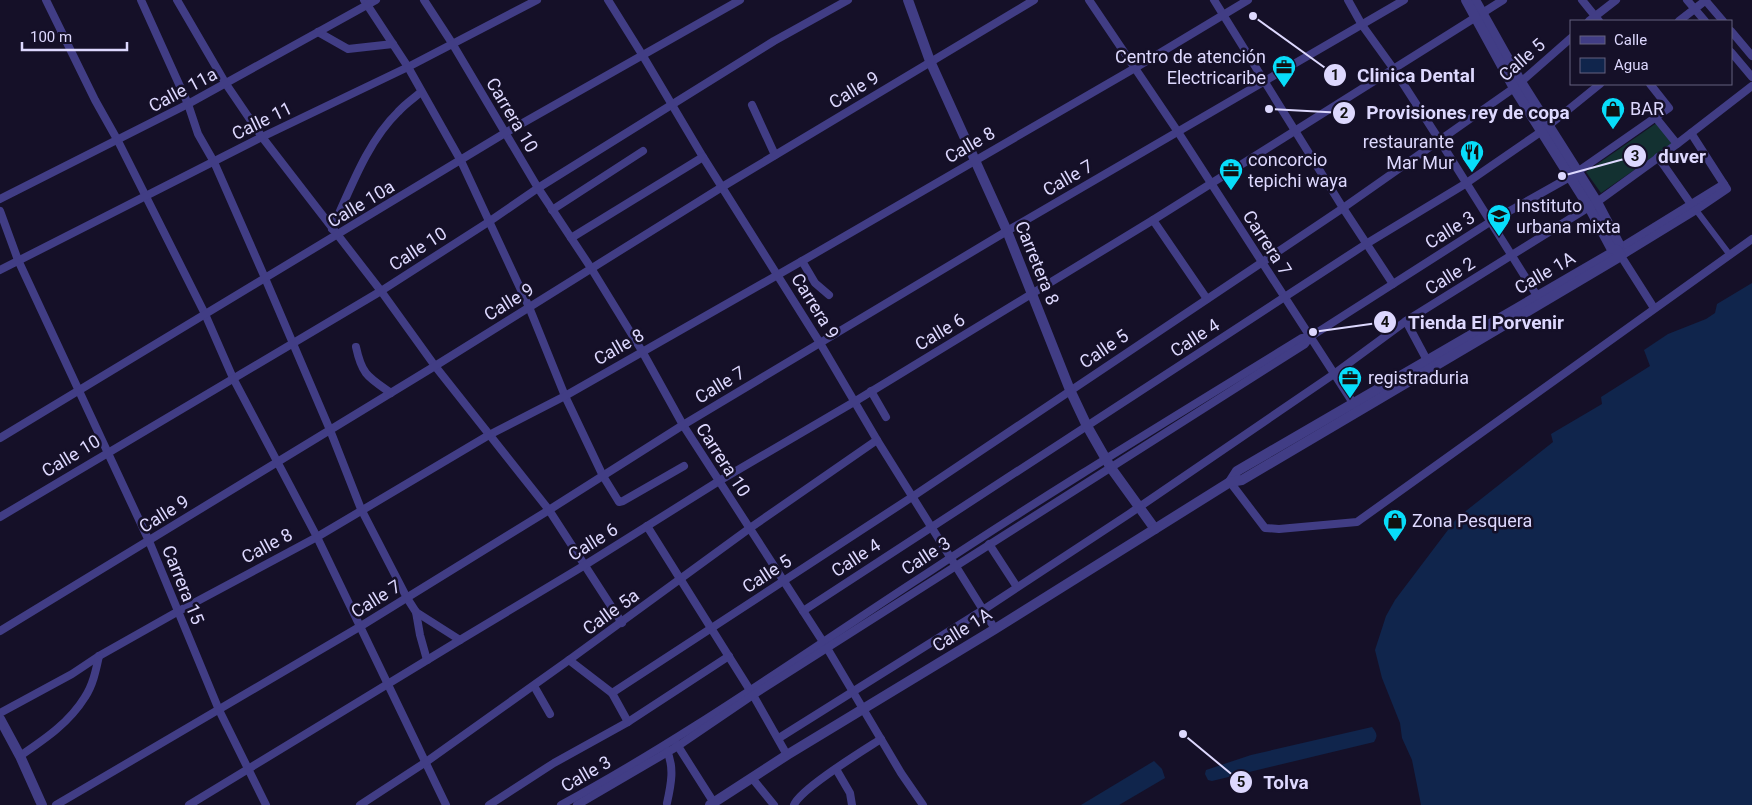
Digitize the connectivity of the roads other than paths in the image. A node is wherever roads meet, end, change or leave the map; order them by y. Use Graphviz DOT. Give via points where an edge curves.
graph roads {
  1 [pos="46,0"];
  2 [pos="141,0"];
  3 [pos="177,0"];
  4 [pos="376,0"];
  5 [pos="424,0"];
  6 [pos="538,0"];
  7 [pos="608,0"];
  8 [pos="740,0"];
  9 [pos="848,0"];
  10 [pos="908,0"];
  11 [pos="1034,0"];
  12 [pos="1089,0"];
  13 [pos="1214,0"];
  14 [pos="1248,0"];
  15 [pos="1348,0"];
  16 [pos="1404,0"];
  17 [pos="1466,0"];
  18 [pos="1475,0"];
  19 [pos="1503,0"];
  20 [pos="1582,0"];
  21 [pos="1616,0"];
  22 [pos="1687,0"];
  23 [pos="1705,0"];
  24 [pos="365,2"];
  25 [pos="1694,9"];
  26 [pos="1223,15"];
  27 [pos="1480,16"];
  28 [pos="1595,19"];
  29 [pos="1680,20"];
  30 [pos="1704,20"];
  31 [pos="1722,20"];
  32 [pos="1362,24"];
  33 [pos="318,32"];
  34 [pos="1732,32"];
  35 [pos="1570,39"];
  36 [pos="452,43"];
  37 [pos="393,44"];
  38 [pos="1732,53"];
  39 [pos="643,56"];
  40 [pos="1752,56"];
  41 [pos="930,61"];
  42 [pos="408,66"];
  43 [pos="1135,68"];
  44 [pos="1393,68"];
  45 [pos="1752,78"];
  46 [pos="1263,81"];
  47 [pos="226,84"];
  48 [pos="1517,85"];
  49 [pos="1599,85"];
  50 [pos="1651,85"];
  51 [pos="1752,86"];
  52 [pos="421,92"];
  53 [pos="188,104"];
  54 [pos="672,104"];
  55 [pos="752,105"];
  56 [pos="1656,118"];
  57 [pos="1545,129"];
  58 [pos="1295,130"];
  59 [pos="1178,132"];
  60 [pos="506,133"];
  61 [pos="1691,133"];
  62 [pos="262,137"];
  63 [pos="118,141"];
  64 [pos="1440,141"];
  65 [pos="1677,144"];
  66 [pos="643,151"];
  67 [pos="775,154"];
  68 [pos="703,157"];
  69 [pos="1658,157"];
  70 [pos="975,160"];
  71 [pos="461,161"];
  72 [pos="214,162"];
  73 [pos="1574,174"];
  74 [pos="1210,184"];
  75 [pos="1465,184"];
  76 [pos="722,187"];
  77 [pos="538,188"];
  78 [pos="145,197"];
  79 [pos="0,199"];
  80 [pos="1593,205"];
  81 [pos="1343,208"];
  82 [pos="1693,208"];
  83 [pos="552,210"];
  84 [pos="0,211"];
  85 [pos="1153,220"];
  86 [pos="490,221"];
  87 [pos="1490,222"];
  88 [pos="1007,231"];
  89 [pos="335,232"];
  90 [pos="571,238"];
  91 [pos="1752,239"];
  92 [pos="1366,244"];
  93 [pos="1619,253"];
  94 [pos="1511,255"];
  95 [pos="1730,255"];
  96 [pos="18,260"];
  97 [pos="802,260"];
  98 [pos="1263,263"];
  99 [pos="591,268"];
  100 [pos="0,270"];
  101 [pos="777,274"];
  102 [pos="265,278"];
  103 [pos="1393,284"];
  104 [pos="381,291"];
  105 [pos="1032,293"];
  106 [pos="829,295"];
  107 [pos="1284,298"];
  108 [pos="1207,299"];
  109 [pos="1539,300"];
  110 [pos="529,307"];
  111 [pos="1654,308"];
  112 [pos="205,314"];
  113 [pos="1406,321"];
  114 [pos="1310,337"];
  115 [pos="292,343"];
  116 [pos="820,343"];
  117 [pos="356,347"];
  118 [pos="642,351"];
  119 [pos="1430,364"];
  120 [pos="435,366"];
  121 [pos="1334,374"];
  122 [pos="233,378"];
  123 [pos="79,390"];
  124 [pos="1070,390"];
  125 [pos="871,391"];
  126 [pos="390,393"];
  127 [pos="565,396"];
  128 [pos="854,402"];
  129 [pos="1356,407"];
  130 [pos="886,417"];
  131 [pos="683,425"];
  132 [pos="1088,426"];
  133 [pos="330,430"];
  134 [pos="489,435"];
  135 [pos="0,438"];
  136 [pos="877,440"];
  137 [pos="108,451"];
  138 [pos="277,462"];
  139 [pos="1109,463"];
  140 [pos="684,466"];
  141 [pos="603,476"];
  142 [pos="719,481"];
  143 [pos="1230,482"];
  144 [pos="912,497"];
  145 [pos="1138,507"];
  146 [pos="362,510"];
  147 [pos="549,510"];
  148 [pos="0,517"];
  149 [pos="648,526"];
  150 [pos="931,527"];
  151 [pos="750,528"];
  152 [pos="1155,529"];
  153 [pos="316,537"];
  154 [pos="149,541"];
  155 [pos="989,544"];
  156 [pos="950,557"];
  157 [pos="955,565"];
  158 [pos="585,566"];
  159 [pos="681,580"];
  160 [pos="783,581"];
  161 [pos="1018,587"];
  162 [pos="407,598"];
  163 [pos="983,610"];
  164 [pos="803,611"];
  165 [pos="177,612"];
  166 [pos="416,612"];
  167 [pos="622,623"];
  168 [pos="361,626"];
  169 [pos="712,628"];
  170 [pos="995,629"];
  171 [pos="0,631"];
  172 [pos="460,640"];
  173 [pos="824,645"];
  174 [pos="99,656"];
  175 [pos="729,656"];
  176 [pos="427,660"];
  177 [pos="570,660"];
  178 [pos="389,684"];
  179 [pos="534,686"];
  180 [pos="751,692"];
  181 [pos="854,692"];
  182 [pos="612,693"];
  183 [pos="220,710"];
  184 [pos="864,710"];
  185 [pos="0,712"];
  186 [pos="550,714"];
  187 [pos="0,719"];
  188 [pos="628,722"];
  189 [pos="778,738"];
  190 [pos="881,739"];
  191 [pos="676,743"];
  192 [pos="666,749"];
  193 [pos="787,755"];
  194 [pos="20,756"];
  195 [pos="426,762"];
  196 [pos="248,769"];
  197 [pos="836,769"];
  198 [pos="752,778"];
  199 [pos="591,793"];
  200 [pos="667,803"];
  201 [pos="712,804"];
  202 [pos="42,805"];
  203 [pos="56,805"];
  204 [pos="189,805"];
  205 [pos="266,805"];
  206 [pos="360,805"];
  207 [pos="446,805"];
  208 [pos="490,805"];
  209 [pos="561,805"];
  210 [pos="577,805"];
  211 [pos="598,805"];
  212 [pos="774,805"];
  213 [pos="794,805"];
  214 [pos="852,805"];
  215 [pos="923,805"];
  1 -- 63 [label="street" via="94,100"];
  2 -- 53 [label="street"];
  3 -- 47 [label="street"];
  4 -- 24 [label="street, Calle 11a"];
  5 -- 36 [label="street, Carrera 10"];
  6 -- 36 [label="street, Calle 11"];
  7 -- 39 [label="street, Carrera 9"];
  8 -- 39 [label="street, Calle 10a"];
  9 -- 54 [label="street, Calle 10"];
  10 -- 41 [label="street, Carretera 8"];
  11 -- 41 [label="street, Calle 9"];
  12 -- 43 [label="street, Carrera 7"];
  13 -- 26 [label="street"];
  14 -- 26 [label="street, Calle 8"];
  15 -- 32 [label="street"];
  16 -- 32 [label="street, Calle 7"];
  17 -- 27 [label="street"];
  18 -- 27 [label="street"];
  19 -- 27 [label="street, Calle 6"];
  20 -- 28 [label="street"];
  21 -- 28 [label="street"];
  22 -- 25 [label="street"];
  23 -- 25 [label="street"];
  23 -- 31 [label="street"];
  24 -- 33 [label="street, Calle 11a"];
  24 -- 37 [label="street"];
  25 -- 29 [label="street"];
  25 -- 30 [label="street"];
  26 -- 43 [label="street, Calle 8"];
  26 -- 46 [label="street"];
  27 -- 44 [label="street, Calle 6"];
  27 -- 48 [label="street"];
  32 -- 44 [label="street"];
  32 -- 46 [label="street, Calle 7"];
  33 -- 37 [label="street" via="348,49"];
  33 -- 47 [label="street, Calle 11a"];
  34 -- 40 [label="street"];
  35 -- 48 [label="street, Calle 5"];
  36 -- 42 [label="street, Calle 11"];
  36 -- 60 [label="street, Carrera 10"];
  37 -- 42 [label="street"];
  38 -- 45 [label="street"];
  39 -- 54 [label="street, Carrera 9"];
  39 -- 60 [label="street, Calle 10a"];
  41 -- 67 [label="street, Calle 9"];
  41 -- 70 [label="street, Carretera 8"];
  42 -- 52 [label="street"];
  42 -- 62 [label="street, Calle 11"];
  43 -- 59 [label="street, Carrera 7"];
  43 -- 70 [label="street, Calle 8"];
  44 -- 58 [label="street, Calle 6"];
  44 -- 64 [label="street"];
  46 -- 58 [label="street"];
  46 -- 59 [label="street, Calle 7"];
  47 -- 53 [label="street, Calle 11a"];
  47 -- 62 [label="street"];
  48 -- 57 [label="street"];
  48 -- 64 [label="street, Calle 5"];
  49 -- 57 [label="street, Calle 4"];
  50 -- 56 [label="street" via="1669,108"];
  51 -- 61 [label="street, Calle 2"];
  52 -- 71 [label="street"];
  52 -- 89 [label="street" via="397,112 365,159"];
  53 -- 63 [label="street, Calle 11a"];
  53 -- 72 [label="street" via="198,134"];
  54 -- 68 [label="street, Carrera 9"];
  54 -- 77 [label="street, Calle 10"];
  55 -- 67 [label="street"];
  56 -- 65 [label="street"];
  56 -- 73 [label="street, Calle 3"];
  57 -- 73 [label="street"];
  57 -- 75 [label="street, Calle 4"];
  58 -- 74 [label="street, Calle 6"];
  58 -- 81 [label="street"];
  59 -- 74 [label="street, Carrera 7"];
  59 -- 88 [label="street, Calle 7"];
  60 -- 71 [label="street, Calle 10a"];
  60 -- 77 [label="street, Carrera 10"];
  61 -- 65 [label="street, Calle 2"];
  61 -- 82 [label="street, Calle 1A" via="1726,186"];
  62 -- 72 [label="street, Calle 11"];
  62 -- 89 [label="street"];
  63 -- 78 [label="street"];
  63 -- 79 [label="street, Calle 11a"];
  64 -- 75 [label="street"];
  64 -- 81 [label="street, Calle 5"];
  65 -- 69 [label="street, Calle 2"];
  66 -- 83 [label="street"];
  67 -- 76 [label="street, Calle 9"];
  68 -- 76 [label="street, Carrera 9"];
  68 -- 90 [label="street"];
  69 -- 80 [label="street, Calle 2"];
  69 -- 82 [label="street"];
  70 -- 88 [label="street, Carretera 8"];
  70 -- 97 [label="street, Calle 8"];
  71 -- 86 [label="street"];
  71 -- 89 [label="street, Calle 10a"];
  72 -- 78 [label="street, Calle 11"];
  72 -- 102 [label="street"];
  73 -- 80 [label="street"];
  73 -- 87 [label="street, Calle 3"];
  74 -- 85 [label="street, Calle 6"];
  74 -- 98 [label="street, Carrera 7"];
  75 -- 87 [label="street"];
  75 -- 92 [label="street, Calle 4"];
  76 -- 99 [label="street, Calle 9"];
  76 -- 101 [label="street, Carrera 9"];
  77 -- 83 [label="street, Carrera 10"];
  77 -- 86 [label="street, Calle 10"];
  78 -- 96 [label="street, Calle 11"];
  78 -- 112 [label="street"];
  80 -- 93 [label="street" via="1611,248"];
  80 -- 94 [label="street, Calle 2"];
  81 -- 92 [label="street"];
  81 -- 98 [label="street, Calle 5"];
  82 -- 93 [label="street, Calle 1A"];
  82 -- 95 [label="street"];
  83 -- 90 [label="street, Carrera 10"];
  84 -- 96 [label="street, Carrera 15"];
  85 -- 105 [label="street, Calle 6"];
  85 -- 108 [label="street"];
  86 -- 104 [label="street, Calle 10"];
  86 -- 110 [label="street"];
  87 -- 94 [label="street"];
  87 -- 103 [label="street, Calle 3"];
  88 -- 105 [label="street, Carretera 8"];
  88 -- 116 [label="street, Calle 7"];
  89 -- 102 [label="street, Calle 10a"];
  89 -- 104 [label="street"];
  90 -- 99 [label="street, Carrera 10"];
  91 -- 95 [label="street"];
  92 -- 103 [label="street"];
  92 -- 107 [label="street, Calle 4"];
  93 -- 109 [label="street, Calle 1A"];
  93 -- 111 [label="street"];
  94 -- 109 [label="street"];
  94 -- 113 [label="street, Calle 2"];
  95 -- 111 [label="street"];
  96 -- 100 [label="street, Calle 11"];
  96 -- 123 [label="street, Carrera 15"];
  97 -- 101 [label="street, Calle 8"];
  97 -- 106 [label="street" via="815,283"];
  98 -- 107 [label="street, Carrera 7"];
  98 -- 108 [label="street, Calle 5"];
  99 -- 110 [label="street, Calle 9"];
  99 -- 118 [label="street, Carrera 10"];
  101 -- 116 [label="street, Carrera 9"];
  101 -- 118 [label="street, Calle 8"];
  102 -- 112 [label="street, Calle 10a"];
  102 -- 115 [label="street"];
  103 -- 114 [label="street, Calle 3"];
  104 -- 115 [label="street, Calle 10"];
  104 -- 120 [label="street"];
  105 -- 124 [label="street, Carretera 8"];
  105 -- 125 [label="street, Calle 6"];
  107 -- 114 [label="street, Carrera 7"];
  107 -- 132 [label="street, Calle 4"];
  108 -- 124 [label="street, Calle 5"];
  109 -- 119 [label="street, Calle 1A"];
  110 -- 120 [label="street, Calle 9"];
  110 -- 127 [label="street"];
  111 -- 143 [label="street" via="1357,522 1265,528"];
  112 -- 122 [label="street"];
  112 -- 123 [label="street, Calle 10a"];
  113 -- 119 [label="street"];
  113 -- 121 [label="street, Calle 2"];
  114 -- 121 [label="street, Carrera 7"];
  114 -- 139 [label="street, Calle 3" via="1305,344"];
  115 -- 122 [label="street, Calle 10"];
  115 -- 133 [label="street"];
  116 -- 128 [label="street, Carrera 9"];
  116 -- 131 [label="street, Calle 7"];
  117 -- 126 [label="street" via="365,373"];
  118 -- 127 [label="street, Calle 8"];
  118 -- 131 [label="street, Carrera 10"];
  119 -- 129 [label="street, Calle 1A"];
  120 -- 126 [label="street, Calle 9"];
  120 -- 134 [label="street"];
  121 -- 129 [label="street, Carrera 7"];
  121 -- 145 [label="street, Calle 2"];
  122 -- 137 [label="street, Calle 10"];
  122 -- 138 [label="street"];
  123 -- 135 [label="street, Calle 10a"];
  123 -- 137 [label="street, Carrera 15"];
  124 -- 132 [label="street, Carretera 8"];
  124 -- 144 [label="street, Calle 5"];
  125 -- 128 [label="street, Calle 6"];
  125 -- 130 [label="street"];
  126 -- 133 [label="street, Calle 9"];
  127 -- 134 [label="street, Calle 8"];
  127 -- 141 [label="street"];
  128 -- 136 [label="street, Carrera 9"];
  128 -- 142 [label="street, Calle 6"];
  129 -- 143 [label="street, Calle 1A" via="1237,471"];
  131 -- 141 [label="street, Calle 7"];
  131 -- 142 [label="street, Carrera 10"];
  132 -- 139 [label="street, Carretera 8"];
  132 -- 150 [label="street, Calle 4"];
  133 -- 138 [label="street, Calle 9"];
  133 -- 146 [label="street"];
  134 -- 146 [label="street, Calle 8"];
  134 -- 147 [label="street"];
  136 -- 144 [label="street, Carrera 9"];
  136 -- 151 [label="street, Calle 5a"];
  137 -- 148 [label="street, Calle 10"];
  137 -- 154 [label="street, Carrera 15"];
  138 -- 153 [label="street"];
  138 -- 154 [label="street, Calle 9"];
  139 -- 145 [label="street, Carretera 8"];
  139 -- 155 [label="street, Calle 3"];
  139 -- 156 [label="street, Calle 3"];
  140 -- 141 [label="street" via="620,503"];
  141 -- 147 [label="street, Calle 7"];
  142 -- 149 [label="street, Calle 6"];
  142 -- 151 [label="street, Carrera 10"];
  143 -- 152 [label="street, Calle 1A"];
  144 -- 150 [label="street, Carrera 9"];
  144 -- 160 [label="street, Calle 5"];
  145 -- 152 [label="street, Carretera 8"];
  145 -- 161 [label="street, Calle 2"];
  146 -- 153 [label="street, Calle 8"];
  146 -- 162 [label="street"];
  147 -- 158 [label="street"];
  147 -- 162 [label="street, Calle 7"];
  149 -- 158 [label="street, Calle 6"];
  149 -- 159 [label="street"];
  150 -- 156 [label="street, Carrera 9"];
  150 -- 164 [label="street, Calle 4"];
  151 -- 159 [label="street, Calle 5a"];
  151 -- 160 [label="street, Carrera 10"];
  152 -- 170 [label="street, Calle 1A"];
  153 -- 165 [label="street, Calle 8"];
  153 -- 168 [label="street"];
  154 -- 165 [label="street, Carrera 15"];
  154 -- 171 [label="street, Calle 9"];
  155 -- 157 [label="street, Calle 3"];
  155 -- 161 [label="street"];
  156 -- 157 [label="street, Carrera 9"];
  156 -- 173 [label="street, Calle 3"];
  157 -- 163 [label="street, Carrera 9"];
  157 -- 173 [label="street, Calle 3"];
  158 -- 167 [label="street"];
  158 -- 172 [label="street, Calle 6"];
  159 -- 167 [label="street, Calle 5a"];
  159 -- 169 [label="street"];
  160 -- 164 [label="street, Carrera 10"];
  160 -- 169 [label="street, Calle 5"];
  161 -- 163 [label="street, Calle 2"];
  162 -- 166 [label="street"];
  162 -- 168 [label="street, Calle 7"];
  163 -- 170 [label="street, Carrera 9"];
  163 -- 181 [label="street, Calle 2"];
  164 -- 173 [label="street, Carrera 10"];
  165 -- 174 [label="street, Calle 8"];
  165 -- 183 [label="street, Carrera 15"];
  166 -- 172 [label="street"];
  166 -- 176 [label="street"];
  167 -- 177 [label="street, Calle 5a"];
  168 -- 178 [label="street"];
  168 -- 183 [label="street, Calle 7"];
  169 -- 175 [label="street"];
  169 -- 182 [label="street, Calle 5"];
  170 -- 184 [label="street, Calle 1A"];
  172 -- 176 [label="street, Calle 6"];
  173 -- 180 [label="street, Calle 3"];
  173 -- 181 [label="street, Carrera 10"];
  174 -- 185 [label="street, Calle 8"];
  174 -- 194 [label="street" via="93,680 69,717 58,729"];
  175 -- 180 [label="street"];
  175 -- 188 [label="street"];
  176 -- 178 [label="street, Calle 6"];
  177 -- 179 [label="street, Calle 5a"];
  177 -- 182 [label="street"];
  178 -- 195 [label="street"];
  178 -- 196 [label="street, Calle 6"];
  179 -- 186 [label="street"];
  179 -- 195 [label="street, Calle 5a"];
  180 -- 189 [label="street"];
  180 -- 191 [label="street, Calle 3"];
  181 -- 184 [label="street, Carrera 10"];
  181 -- 189 [label="street, Calle 2"];
  182 -- 188 [label="street"];
  183 -- 196 [label="street, Carrera 15"];
  183 -- 203 [label="street, Calle 7"];
  184 -- 190 [label="street, Carrera 10"];
  184 -- 193 [label="street, Calle 1A"];
  187 -- 194 [label="street"];
  188 -- 208 [label="street" via="554,763"];
  189 -- 193 [label="street"];
  190 -- 197 [label="street"];
  190 -- 215 [label="street, Carrera 10"];
  191 -- 192 [label="street, Calle 3"];
  191 -- 201 [label="street"];
  192 -- 199 [label="street, Calle 3"];
  192 -- 200 [label="street" via="671,759 672,782"];
  193 -- 198 [label="street, Calle 1A"];
  194 -- 202 [label="street"];
  195 -- 206 [label="street, Calle 5a"];
  195 -- 207 [label="street"];
  196 -- 204 [label="street, Calle 6"];
  196 -- 205 [label="street, Carrera 15"];
  197 -- 213 [label="street" via="800,796"];
  197 -- 214 [label="street" via="850,793"];
  198 -- 201 [label="street, Calle 1A"];
  198 -- 212 [label="street"];
  199 -- 209 [label="street, Calle 3"];
  199 -- 210 [label="street, Calle 3"];
  199 -- 211 [label="street"];
}
